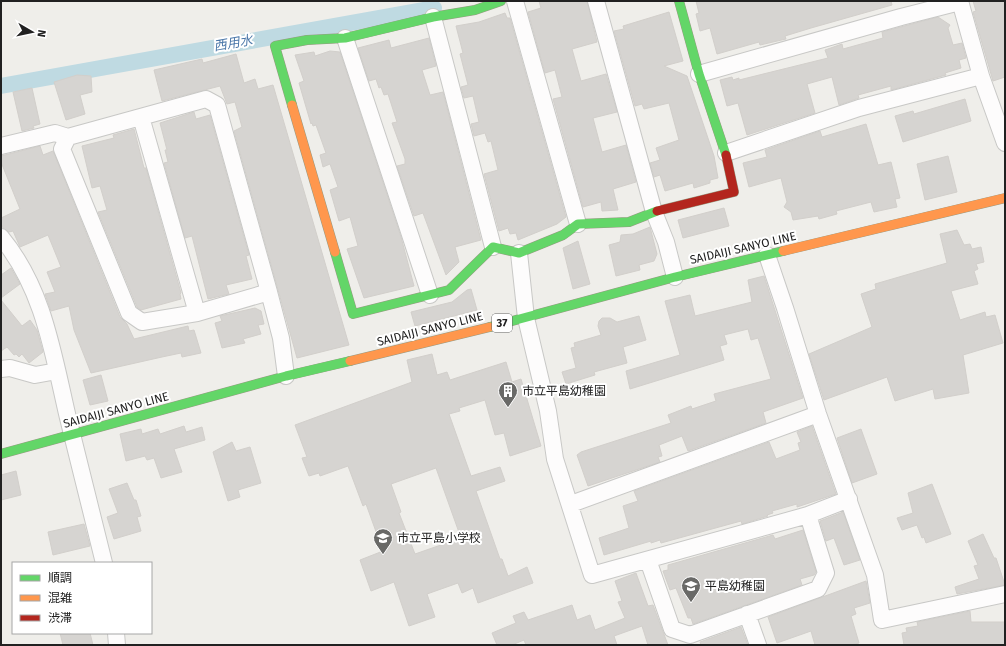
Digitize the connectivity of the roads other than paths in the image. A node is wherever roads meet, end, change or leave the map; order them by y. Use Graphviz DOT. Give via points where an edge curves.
graph roads {
  1 [pos="501,1"];
  2 [pos="515,1"];
  3 [pos="596,1"];
  4 [pos="679,1"];
  5 [pos="960,1"];
  6 [pos="433,17"];
  7 [pos="345,38"];
  8 [pos="699,74"];
  9 [pos="981,76"];
  10 [pos="999,111"];
  11 [pos="141,117"];
  12 [pos="68,137"];
  13 [pos="1005,143"];
  14 [pos="1,146"];
  15 [pos="726,153"];
  16 [pos="1005,198"];
  17 [pos="654,212"];
  18 [pos="578,224"];
  19 [pos="1,237"];
  20 [pos="493,247"];
  21 [pos="519,253"];
  22 [pos="767,255"];
  23 [pos="675,276"];
  24 [pos="269,292"];
  25 [pos="430,295"];
  26 [pos="197,313"];
  27 [pos="526,318"];
  28 [pos="1,369"];
  29 [pos="57,371"];
  30 [pos="286,376"];
  31 [pos="818,414"];
  32 [pos="72,434"];
  33 [pos="1,454"];
  34 [pos="849,499"];
  35 [pos="570,504"];
  36 [pos="808,514"];
  37 [pos="648,560"];
  38 [pos="104,562"];
  39 [pos="1005,594"];
  40 [pos="748,614"];
  41 [pos="116,634"];
  42 [pos="117,645"];
  43 [pos="758,645"];
  1 -- 6 [label="street" via="475,10"];
  2 -- 18 [label="street"];
  3 -- 17 [label="street"];
  4 -- 8 [label="street"];
  5 -- 8 [label="street"];
  5 -- 9 [label="street"];
  6 -- 7 [label="street"];
  6 -- 20 [label="street"];
  7 -- 25 [label="street"];
  7 -- 25 [label="street" via="308,40 275,46 353,314"];
  8 -- 15 [label="street"];
  9 -- 10 [label="street"];
  9 -- 15 [label="street" via="859,108"];
  10 -- 13 [label="street"];
  11 -- 12 [label="street"];
  11 -- 24 [label="street" via="206,99 217,105"];
  11 -- 26 [label="street"];
  12 -- 14 [label="street" via="55,133"];
  12 -- 26 [label="street" via="62,149 129,313 142,322"];
  15 -- 17 [label="street" via="734,192"];
  16 -- 22 [label="street, SAIDAIJI SANYO LINE / 37"];
  17 -- 18 [label="street" via="628,222"];
  17 -- 23 [label="street" via="666,242"];
  18 -- 21 [label="street" via="563,235"];
  19 -- 29 [label="street" via="15,254 31,282 46,325"];
  20 -- 21 [label="street"];
  20 -- 25 [label="street" via="450,290"];
  21 -- 27 [label="street"];
  22 -- 23 [label="street, SAIDAIJI SANYO LINE / 37"];
  22 -- 31 [label="street"];
  23 -- 27 [label="street, SAIDAIJI SANYO LINE / 37"];
  24 -- 26 [label="street"];
  24 -- 30 [label="street" via="281,338"];
  27 -- 30 [label="street, SAIDAIJI SANYO LINE / 37"];
  27 -- 35 [label="street" via="548,411 555,459"];
  28 -- 29 [label="street" via="10,368 35,375"];
  29 -- 32 [label="street"];
  30 -- 32 [label="street, SAIDAIJI SANYO LINE / 37"];
  31 -- 34 [label="street"];
  31 -- 35 [label="street"];
  32 -- 33 [label="street, SAIDAIJI SANYO LINE / 37"];
  32 -- 38 [label="street"];
  34 -- 36 [label="street"];
  34 -- 39 [label="street" via="875,575 882,620"];
  35 -- 37 [label="street" via="592,575"];
  36 -- 37 [label="street"];
  36 -- 40 [label="street" via="826,573 818,589"];
  37 -- 40 [label="street" via="672,629 690,635"];
  40 -- 43 [label="street"];
  41 -- 42 [label="street"];
}
